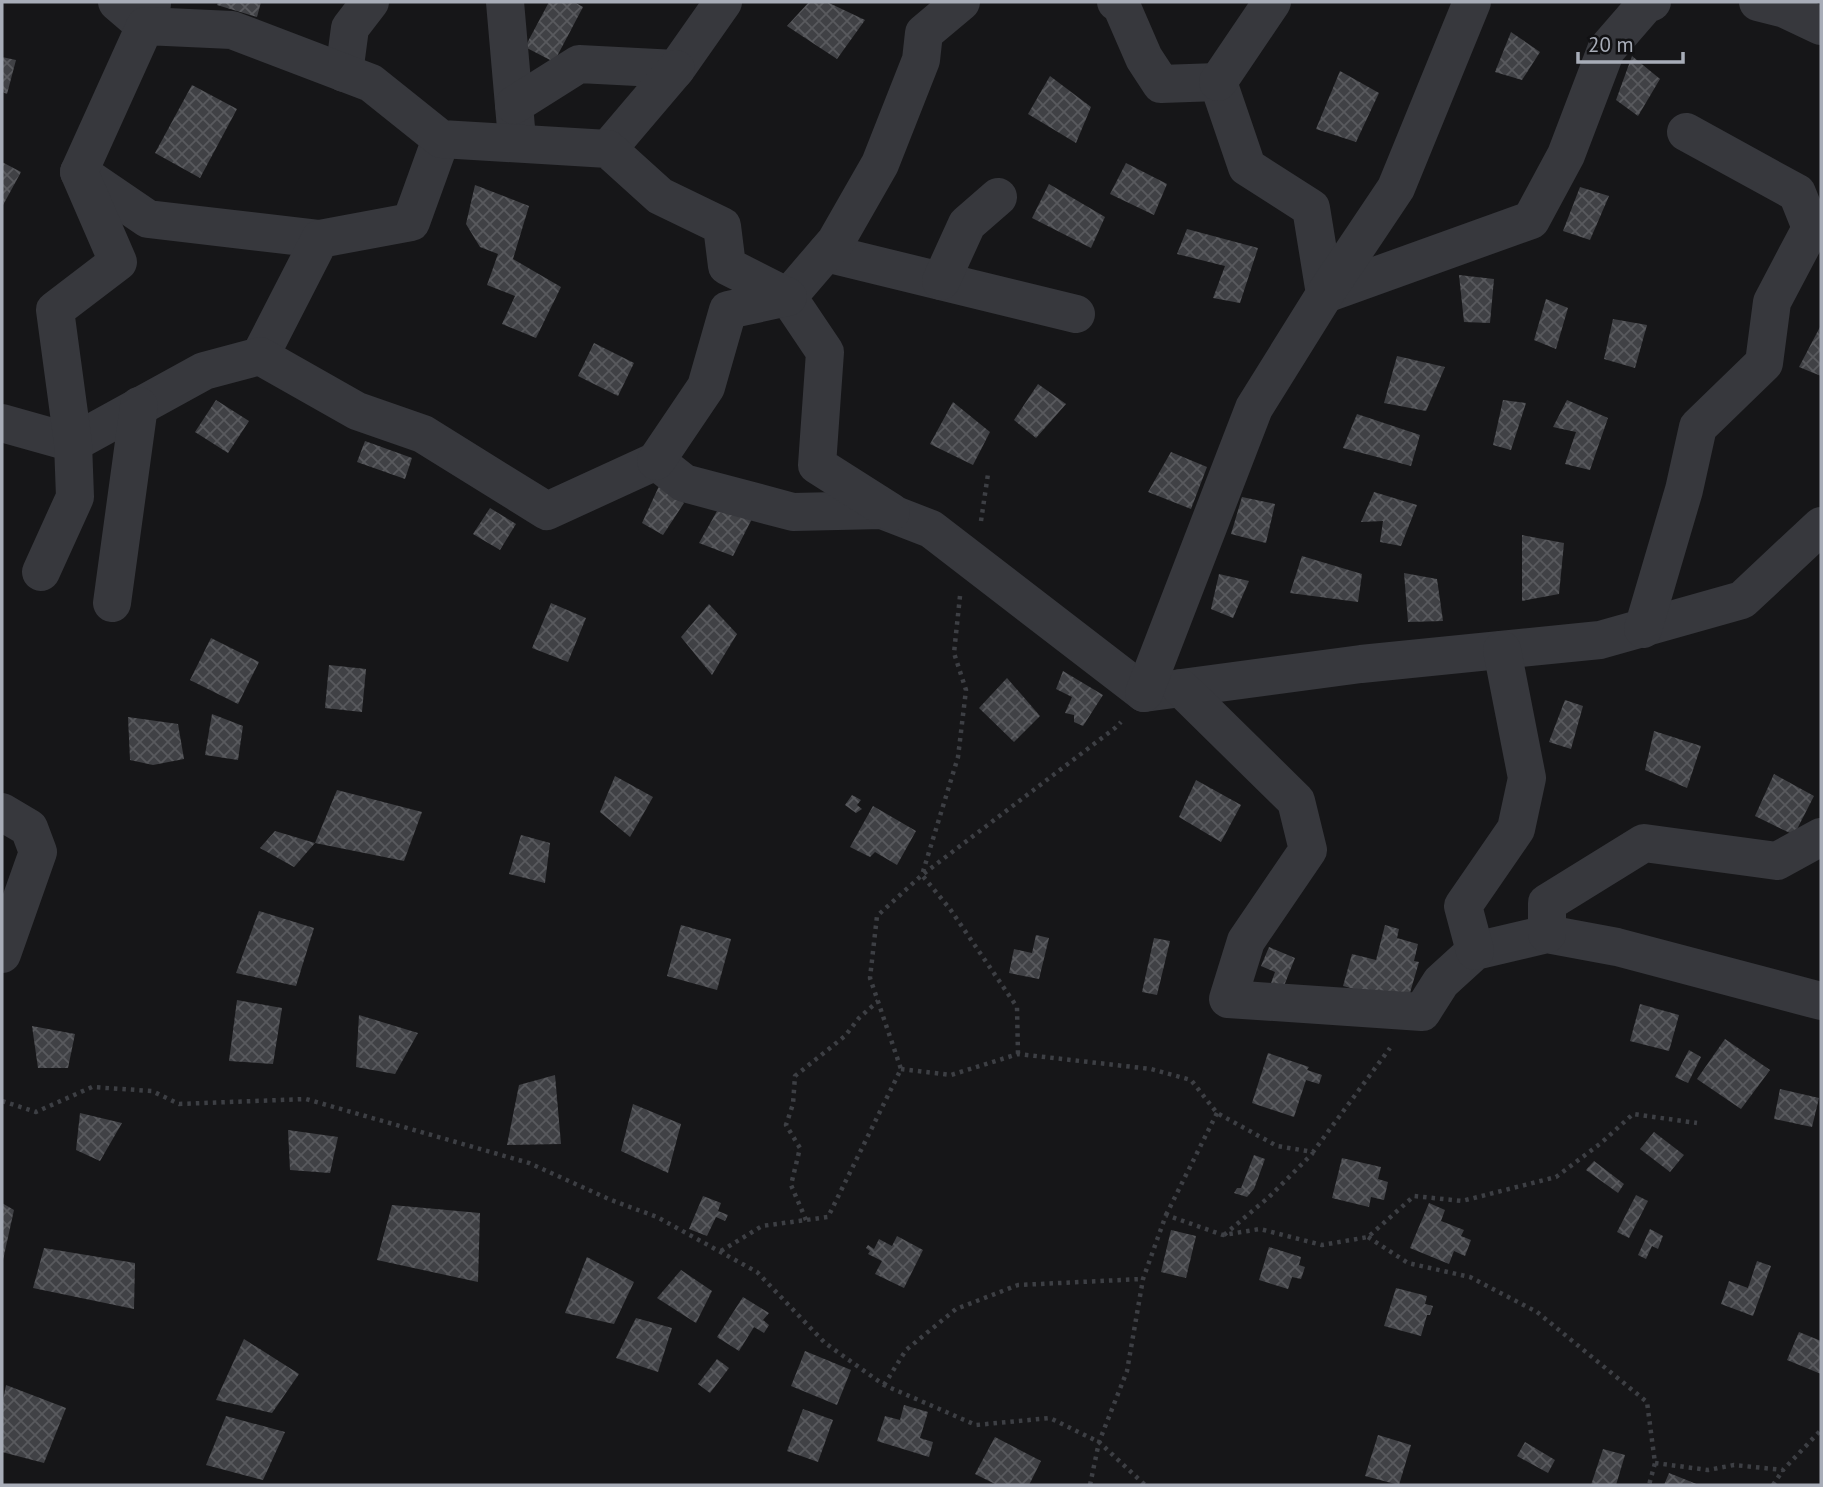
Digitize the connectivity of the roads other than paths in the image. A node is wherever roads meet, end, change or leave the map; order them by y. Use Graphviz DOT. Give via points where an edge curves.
graph roads {
  1 [pos="117,2"];
  2 [pos="370,2"];
  3 [pos="505,2"];
  4 [pos="723,2"];
  5 [pos="961,2"];
  6 [pos="1116,2"];
  7 [pos="1272,2"];
  8 [pos="1472,2"];
  9 [pos="1653,2"];
  10 [pos="1758,2"];
  11 [pos="149,14"];
  12 [pos="1821,26"];
  13 [pos="676,69"];
  14 [pos="344,73"];
  15 [pos="1218,82"];
  16 [pos="514,105"];
  17 [pos="1686,132"];
  18 [pos="441,139"];
  19 [pos="518,144"];
  20 [pos="608,149"];
  21 [pos="79,172"];
  22 [pos="998,197"];
  23 [pos="320,239"];
  24 [pos="826,253"];
  25 [pos="941,281"];
  26 [pos="1325,294"];
  27 [pos="788,297"];
  28 [pos="1076,314"];
  29 [pos="260,356"];
  30 [pos="139,406"];
  31 [pos="2,423"];
  32 [pos="73,443"];
  33 [pos="656,461"];
  34 [pos="899,517"];
  35 [pos="1821,526"];
  36 [pos="41,572"];
  37 [pos="112,603"];
  38 [pos="1643,629"];
  39 [pos="1502,650"];
  40 [pos="1163,691"];
  41 [pos="2,812"];
  42 [pos="1821,837"];
  43 [pos="1547,934"];
  44 [pos="1475,951"];
  45 [pos="2,954"];
  46 [pos="1821,1001"];
  1 -- 11 [label="street"];
  2 -- 14 [label="street" via="350,28"];
  3 -- 16 [label="street"];
  4 -- 13 [label="street"];
  5 -- 24 [label="street" via="924,33 922,60 880,164"];
  6 -- 15 [label="street" via="1161,84"];
  7 -- 15 [label="street"];
  8 -- 26 [label="street" via="1396,188"];
  9 -- 26 [label="street" via="1645,5 1606,50 1566,155 1531,220"];
  10 -- 12 [label="street"];
  11 -- 14 [label="street" via="232,30"];
  11 -- 21 [label="street"];
  13 -- 16 [label="street" via="579,64"];
  13 -- 20 [label="street"];
  14 -- 18 [label="street" via="371,83"];
  15 -- 26 [label="street" via="1247,167 1311,208"];
  16 -- 19 [label="street"];
  17 -- 38 [label="street" via="1797,193 1811,228 1772,302 1764,363 1698,427"];
  18 -- 19 [label="street"];
  18 -- 23 [label="street" via="411,222"];
  19 -- 20 [label="street"];
  20 -- 27 [label="street" via="660,196 722,226 727,266"];
  21 -- 23 [label="street" via="148,219"];
  21 -- 32 [label="street" via="118,262 55,310"];
  22 -- 25 [label="street" via="967,224"];
  23 -- 29 [label="street"];
  24 -- 25 [label="street"];
  24 -- 27 [label="street"];
  25 -- 28 [label="street"];
  26 -- 40 [label="street" via="1254,408"];
  27 -- 33 [label="street" via="729,310 706,387"];
  27 -- 34 [label="street" via="824,352 817,465"];
  29 -- 30 [label="street" via="204,371"];
  29 -- 33 [label="street" via="357,411 423,434 547,511"];
  30 -- 32 [label="street"];
  30 -- 37 [label="street"];
  31 -- 32 [label="street"];
  32 -- 36 [label="street" via="75,497"];
  33 -- 34 [label="street" via="684,483 793,512 882,510"];
  34 -- 40 [label="street" via="931,529"];
  35 -- 38 [label="street" via="1742,600"];
  38 -- 39 [label="street" via="1600,640"];
  39 -- 40 [label="street"];
  39 -- 44 [label="street" via="1527,778 1516,829 1463,906"];
  40 -- 44 [label="street" via="1296,801 1308,849 1246,941 1227,999 1422,1012 1441,982"];
  41 -- 45 [label="street" via="29,828 38,852"];
  42 -- 43 [label="street" via="1777,861 1644,843 1547,903"];
  43 -- 44 [label="street"];
  43 -- 46 [label="street" via="1617,947"];
}
